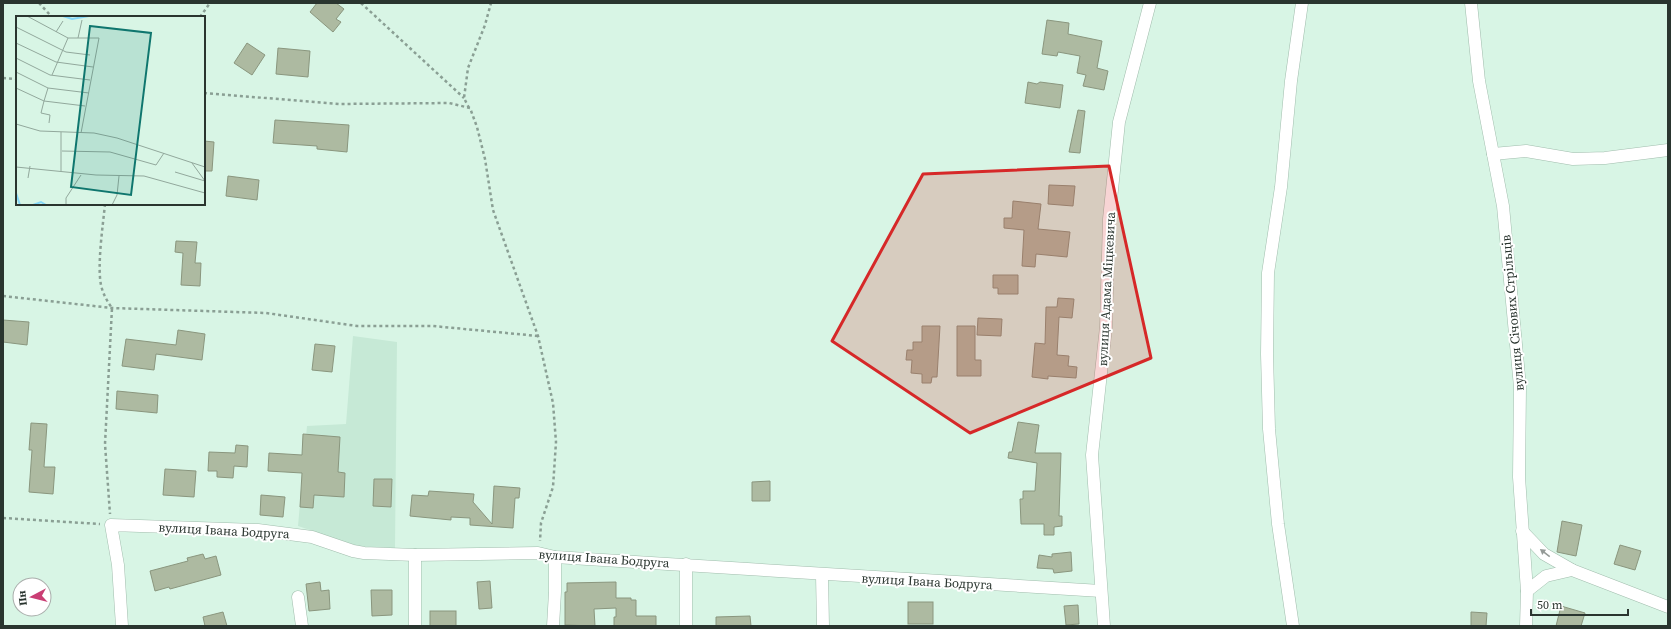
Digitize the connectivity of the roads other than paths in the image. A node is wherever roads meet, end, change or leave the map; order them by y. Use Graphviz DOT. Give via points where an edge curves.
graph roads {
  1 [pos="1150,3"];
  2 [pos="1302,3"];
  3 [pos="1471,3"];
  4 [pos="1668,150"];
  5 [pos="1493,154"];
  6 [pos="1522,531"];
  7 [pos="415,555"];
  8 [pos="555,557"];
  9 [pos="686,564"];
  10 [pos="1572,570"];
  11 [pos="822,574"];
  12 [pos="1101,591"];
  13 [pos="1527,591"];
  14 [pos="298,597"];
  15 [pos="1668,607"];
  16 [pos="122,626"];
  17 [pos="302,626"];
  18 [pos="415,626"];
  19 [pos="553,626"];
  20 [pos="686,626"];
  21 [pos="823,626"];
  22 [pos="1104,626"];
  23 [pos="1293,626"];
  24 [pos="1526,626"];
  1 -- 12 [label="street, вулиця Адама Міцкевича" via="1119,122 1109,218 1106,327 1092,455"];
  2 -- 23 [label="street" via="1291,81 1281,187 1268,273 1269,429 1278,524"];
  3 -- 5 [label="street, вулиця Січових Стрільців" via="1478,81"];
  4 -- 5 [label="street" via="1606,158 1573,159 1526,151"];
  5 -- 6 [label="street, вулиця Січових Стрільців" via="1503,206 1520,387 1519,477"];
  10 -- 6 [label="street, one-way" via="1544,554"];
  6 -- 13 [label="street, вулиця Січових Стрільців"];
  7 -- 8 [label="street, вулиця Івана Бодруга" via="538,553"];
  7 -- 16 [label="street, вулиця Івана Бодруга" via="356,552 312,537 258,530 111,525 118,565"];
  7 -- 18 [label="street"];
  8 -- 9 [label="street, вулиця Івана Бодруга"];
  8 -- 19 [label="street"];
  9 -- 11 [label="street, вулиця Івана Бодруга"];
  9 -- 20 [label="street"];
  10 -- 13 [label="street" via="1546,576"];
  10 -- 15 [label="street"];
  11 -- 12 [label="street, вулиця Івана Бодруга"];
  11 -- 21 [label="street"];
  12 -- 22 [label="street, вулиця Адама Міцкевича"];
  13 -- 24 [label="street, вулиця Січових Стрільців"];
  14 -- 17 [label="street"];
}
